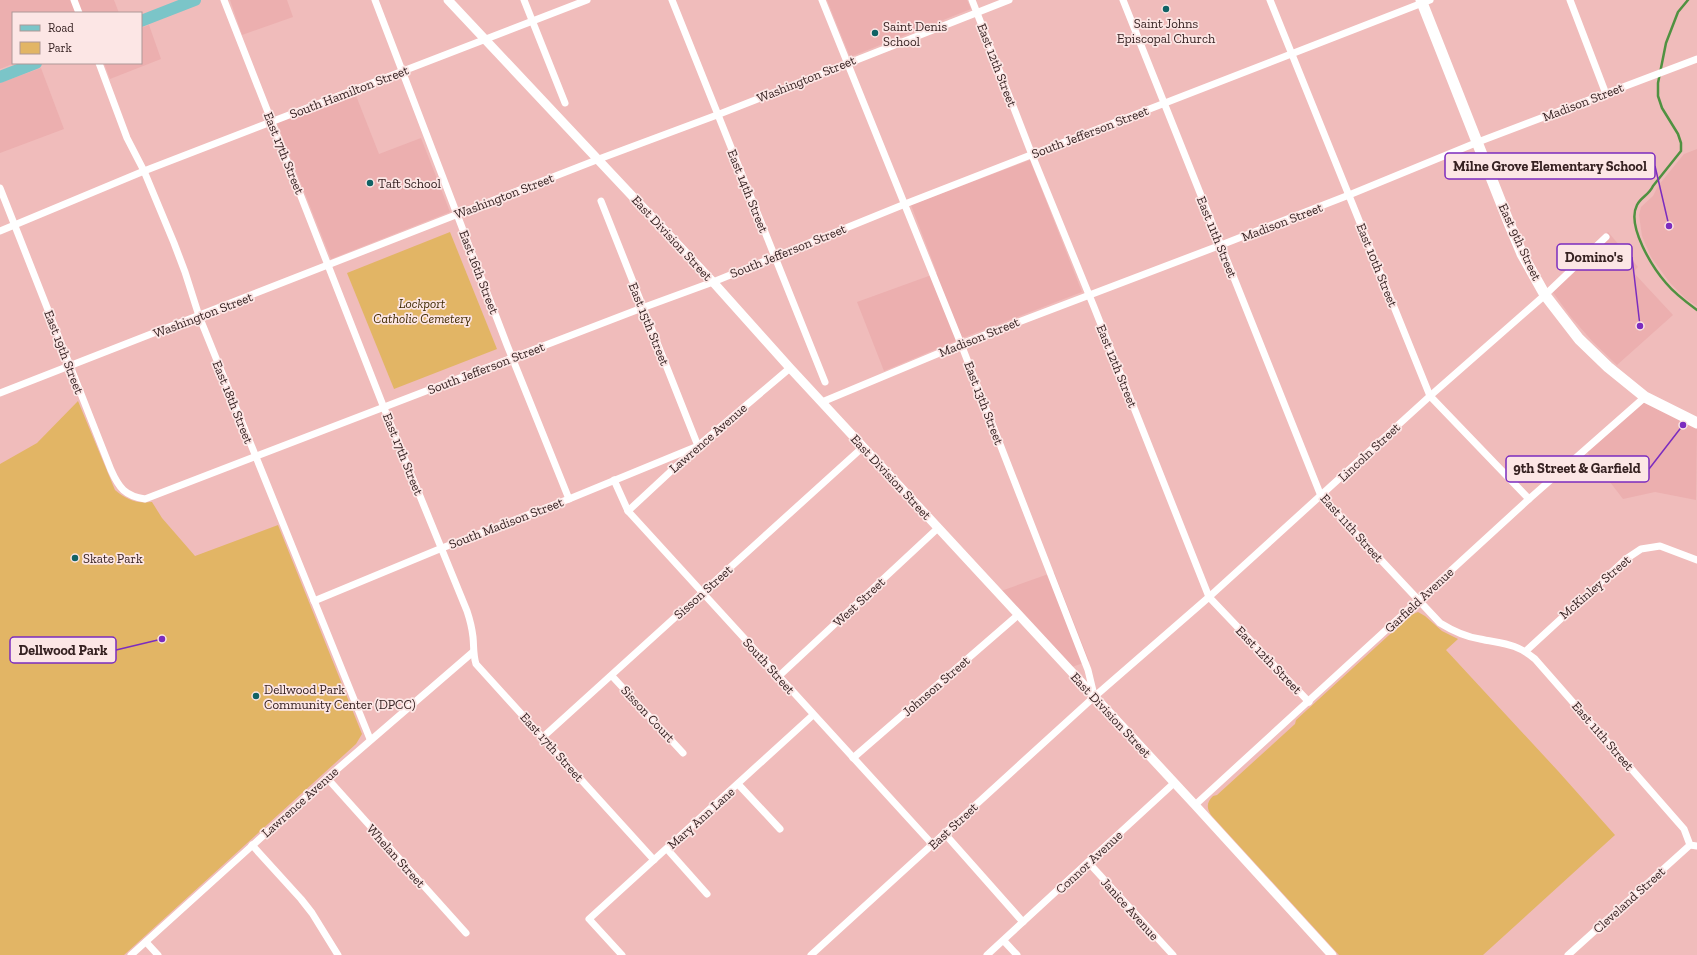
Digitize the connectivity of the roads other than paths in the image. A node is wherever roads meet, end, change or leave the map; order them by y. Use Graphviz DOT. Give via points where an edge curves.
graph roads {
  1 [pos="74,0"];
  2 [pos="195,0"];
  3 [pos="224,0"];
  4 [pos="375,0"];
  5 [pos="448,0"];
  6 [pos="524,0"];
  7 [pos="587,0"];
  8 [pos="672,0"];
  9 [pos="822,0"];
  10 [pos="972,0"];
  11 [pos="1009,0"];
  12 [pos="1123,0"];
  13 [pos="1270,0"];
  14 [pos="1570,0"];
  15 [pos="1425,1"];
  16 [pos="79,12"];
  17 [pos="976,12"];
  18 [pos="142,21"];
  19 [pos="533,21"];
  20 [pos="483,39"];
  21 [pos="1292,54"];
  22 [pos="1697,58"];
  23 [pos="848,62"];
  24 [pos="33,64"];
  25 [pos="99,64"];
  26 [pos="403,71"];
  27 [pos="0,77"];
  28 [pos="1606,94"];
  29 [pos="565,103"];
  30 [pos="1164,103"];
  31 [pos="718,115"];
  32 [pos="271,122"];
  33 [pos="1478,142"];
  34 [pos="1032,155"];
  35 [pos="598,159"];
  36 [pos="144,171"];
  37 [pos="0,188"];
  38 [pos="1349,196"];
  39 [pos="601,201"];
  40 [pos="905,204"];
  41 [pos="458,215"];
  42 [pos="14,225"];
  43 [pos="0,231"];
  44 [pos="1606,237"];
  45 [pos="1221,246"];
  46 [pos="774,257"];
  47 [pos="329,265"];
  48 [pos="713,282"];
  49 [pos="1089,295"];
  50 [pos="1545,295"];
  51 [pos="642,308"];
  52 [pos="199,316"];
  53 [pos="961,344"];
  54 [pos="512,358"];
  55 [pos="69,366"];
  56 [pos="790,368"];
  57 [pos="825,382"];
  58 [pos="0,393"];
  59 [pos="1430,396"];
  60 [pos="1645,397"];
  61 [pos="822,402"];
  62 [pos="384,408"];
  63 [pos="1697,423"];
  64 [pos="698,446"];
  65 [pos="863,447"];
  66 [pos="255,456"];
  67 [pos="614,480"];
  68 [pos="1321,496"];
  69 [pos="145,499"];
  70 [pos="569,499"];
  71 [pos="1529,499"];
  72 [pos="628,511"];
  73 [pos="938,528"];
  74 [pos="442,548"];
  75 [pos="1697,560"];
  76 [pos="703,592"];
  77 [pos="1209,597"];
  78 [pos="314,601"];
  79 [pos="1418,601"];
  80 [pos="1018,615"];
  81 [pos="1526,651"];
  82 [pos="473,652"];
  83 [pos="612,676"];
  84 [pos="779,676"];
  85 [pos="1094,697"];
  86 [pos="1309,702"];
  87 [pos="813,715"];
  88 [pos="543,737"];
  89 [pos="370,739"];
  90 [pos="683,753"];
  91 [pos="853,758"];
  92 [pos="327,778"];
  93 [pos="1174,783"];
  94 [pos="738,784"];
  95 [pos="1195,805"];
  96 [pos="780,828"];
  97 [pos="945,834"];
  98 [pos="252,845"];
  99 [pos="933,845"];
  100 [pos="1694,846"];
  101 [pos="667,849"];
  102 [pos="654,860"];
  103 [pos="1088,862"];
  104 [pos="707,894"];
  105 [pos="1023,922"];
  106 [pos="466,934"];
  107 [pos="1004,941"];
  108 [pos="146,942"];
  109 [pos="131,955"];
  110 [pos="158,955"];
  111 [pos="338,955"];
  112 [pos="622,955"];
  113 [pos="811,955"];
  114 [pos="987,955"];
  115 [pos="1017,955"];
  116 [pos="1173,955"];
  117 [pos="1332,955"];
  118 [pos="1568,955"];
  1 -- 16 [label="street"];
  2 -- 18 [label="main road"];
  3 -- 32 [label="street, East 17th Street"];
  4 -- 26 [label="street, East 16th Street"];
  5 -- 20 [label="street, East Division Street"];
  6 -- 19 [label="street"];
  7 -- 19 [label="street, South Hamilton Street"];
  8 -- 31 [label="street, East 14th Street"];
  9 -- 23 [label="street, East 13th Street"];
  10 -- 17 [label="street, East 12th Street"];
  11 -- 17 [label="street, Washington Street"];
  12 -- 30 [label="street, East 11th Street"];
  13 -- 21 [label="street, East 10th Street"];
  14 -- 28 [label="street"];
  15 -- 21 [label="street, South Jefferson Street"];
  15 -- 33 [label="main road, East 9th Street"];
  17 -- 23 [label="street, Washington Street"];
  17 -- 34 [label="street, East 12th Street"];
  19 -- 20 [label="street, South Hamilton Street"];
  19 -- 29 [label="street"];
  20 -- 26 [label="street, South Hamilton Street"];
  20 -- 35 [label="street, East Division Street"];
  21 -- 30 [label="street, South Jefferson Street"];
  21 -- 38 [label="street, East 10th Street"];
  22 -- 28 [label="street, Madison Street"];
  23 -- 31 [label="street, Washington Street"];
  23 -- 40 [label="street, East 13th Street"];
  24 -- 27 [label="main road"];
  25 -- 36 [label="street, East 18th Street" via="127,138"];
  26 -- 32 [label="street, South Hamilton Street"];
  26 -- 41 [label="street, East 16th Street"];
  28 -- 33 [label="street, Madison Street"];
  30 -- 34 [label="street, South Jefferson Street"];
  30 -- 45 [label="street, East 11th Street"];
  31 -- 35 [label="street, Washington Street"];
  31 -- 46 [label="street, East 14th Street"];
  32 -- 36 [label="street, South Hamilton Street"];
  32 -- 47 [label="street, East 17th Street"];
  33 -- 38 [label="street, Madison Street"];
  33 -- 50 [label="main road, East 9th Street" via="1522,254"];
  34 -- 40 [label="street, South Jefferson Street"];
  34 -- 49 [label="street, East 12th Street"];
  35 -- 41 [label="street, Washington Street"];
  35 -- 48 [label="street, East Division Street"];
  36 -- 42 [label="street, South Hamilton Street"];
  36 -- 52 [label="street, East 18th Street" via="182,265"];
  37 -- 42 [label="street, East 19th Street"];
  38 -- 45 [label="street, Madison Street"];
  38 -- 59 [label="street, East 10th Street"];
  39 -- 51 [label="street, East 15th Street"];
  40 -- 46 [label="street, South Jefferson Street"];
  40 -- 53 [label="street, East 13th Street"];
  41 -- 47 [label="street, Washington Street"];
  41 -- 54 [label="street, East 16th Street"];
  42 -- 43 [label="street, South Hamilton Street"];
  42 -- 55 [label="street, East 19th Street"];
  44 -- 50 [label="street, Lincoln Street"];
  45 -- 49 [label="street, Madison Street"];
  45 -- 68 [label="street, East 11th Street"];
  46 -- 48 [label="street, South Jefferson Street"];
  46 -- 57 [label="street, East 14th Street"];
  47 -- 52 [label="street, Washington Street"];
  47 -- 62 [label="street, East 17th Street"];
  48 -- 51 [label="street, South Jefferson Street"];
  48 -- 56 [label="street, East Division Street"];
  49 -- 53 [label="street, Madison Street"];
  49 -- 77 [label="street, East 12th Street"];
  50 -- 59 [label="street, Lincoln Street"];
  50 -- 60 [label="main road, East 9th Street" via="1579,339"];
  51 -- 54 [label="street, South Jefferson Street"];
  51 -- 64 [label="street, East 15th Street"];
  52 -- 55 [label="street, Washington Street"];
  52 -- 66 [label="street, East 18th Street"];
  53 -- 61 [label="street, Madison Street"];
  53 -- 85 [label="street, East 13th Street" via="1088,670"];
  54 -- 62 [label="street, South Jefferson Street"];
  54 -- 70 [label="street, East 16th Street"];
  55 -- 58 [label="street, Washington Street"];
  55 -- 69 [label="street, East 19th Street" via="116,481 126,493"];
  56 -- 61 [label="street, East Division Street"];
  56 -- 64 [label="street, Lawrence Avenue"];
  59 -- 68 [label="street, Lincoln Street"];
  59 -- 71 [label="street, East 10th Street"];
  60 -- 63 [label="main road, East 9th Street"];
  60 -- 71 [label="street, Garfield Avenue"];
  61 -- 65 [label="street, East Division Street"];
  62 -- 66 [label="street, South Jefferson Street"];
  62 -- 74 [label="street, East 17th Street"];
  64 -- 67 [label="street, South Madison Street"];
  64 -- 72 [label="street, Lawrence Avenue"];
  65 -- 73 [label="street, East Division Street"];
  65 -- 76 [label="street, Sisson Street"];
  66 -- 69 [label="street, South Jefferson Street"];
  66 -- 78 [label="street, East 18th Street"];
  67 -- 70 [label="street, South Madison Street"];
  67 -- 72 [label="street, South Street"];
  68 -- 77 [label="street, Lincoln Street"];
  68 -- 79 [label="street, East 11th Street"];
  70 -- 74 [label="street, South Madison Street"];
  71 -- 79 [label="street, Garfield Avenue"];
  72 -- 76 [label="street, South Street"];
  73 -- 80 [label="street, East Division Street"];
  73 -- 84 [label="street, West Street"];
  74 -- 78 [label="street, South Madison Street"];
  74 -- 82 [label="street, East 17th Street" via="471,623"];
  75 -- 81 [label="street, McKinley Street" via="1660,546 1641,549 1626,559"];
  76 -- 83 [label="street, Sisson Street"];
  76 -- 84 [label="street, South Street"];
  77 -- 85 [label="street, Lincoln Street"];
  77 -- 86 [label="street, East 12th Street"];
  78 -- 89 [label="street, East 18th Street"];
  79 -- 81 [label="street, East 11th Street" via="1436,620 1450,629 1475,638 1513,645"];
  79 -- 86 [label="street, Garfield Avenue"];
  80 -- 85 [label="street, East Division Street"];
  80 -- 91 [label="street, Johnson Street"];
  81 -- 100 [label="street, East 11th Street" via="1684,829"];
  82 -- 88 [label="street, East 17th Street" via="476,664"];
  82 -- 89 [label="street, Lawrence Avenue"];
  83 -- 88 [label="street, Sisson Street"];
  83 -- 90 [label="street, Sisson Court"];
  84 -- 87 [label="street, South Street"];
  85 -- 93 [label="street, East Division Street"];
  85 -- 97 [label="street, East Street"];
  86 -- 95 [label="street, Garfield Avenue"];
  87 -- 91 [label="street, South Street"];
  87 -- 94 [label="street, Mary Ann Lane"];
  88 -- 102 [label="street, East 17th Street"];
  89 -- 92 [label="street, Lawrence Avenue"];
  91 -- 99 [label="street, South Street"];
  92 -- 98 [label="street, Lawrence Avenue"];
  92 -- 106 [label="street, Whelan Street"];
  93 -- 95 [label="street, East Division Street"];
  93 -- 103 [label="street, Connor Avenue"];
  94 -- 96 [label="street"];
  94 -- 101 [label="street, Mary Ann Lane"];
  95 -- 117 [label="street, East Division Street"];
  97 -- 99 [label="street, East Street"];
  97 -- 105 [label="street"];
  98 -- 108 [label="street, Lawrence Avenue"];
  98 -- 111 [label="street" via="312,913"];
  99 -- 113 [label="street, East Street"];
  100 -- 118 [label="street, Cleveland Street"];
  101 -- 102 [label="street, Mary Ann Lane"];
  101 -- 104 [label="street"];
  102 -- 112 [label="street, Mary Ann Lane" via="589,919"];
  103 -- 105 [label="street, Connor Avenue"];
  103 -- 116 [label="street, Janice Avenue"];
  105 -- 107 [label="street, Connor Avenue"];
  107 -- 114 [label="street, Connor Avenue"];
  107 -- 115 [label="street"];
  108 -- 109 [label="street, Lawrence Avenue"];
  108 -- 110 [label="street"];
}
